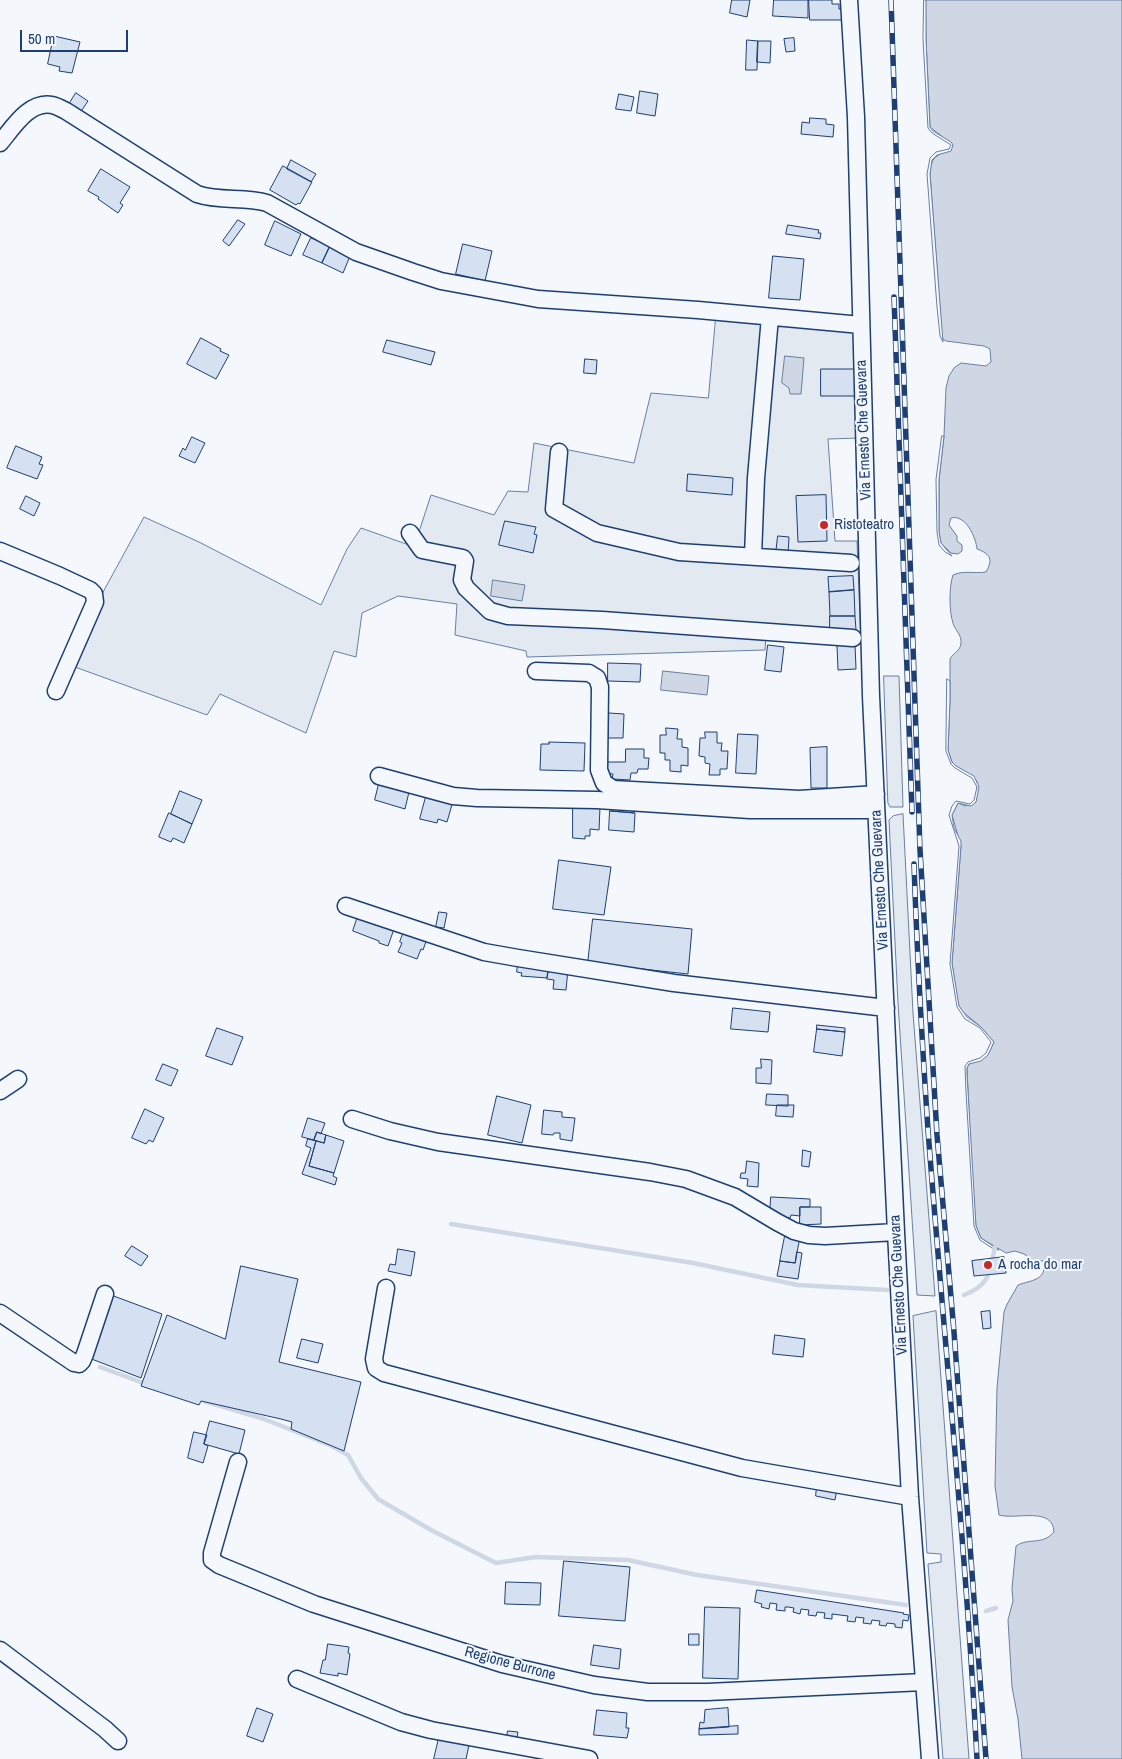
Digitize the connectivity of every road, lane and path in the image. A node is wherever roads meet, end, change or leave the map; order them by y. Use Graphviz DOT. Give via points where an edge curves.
graph roads {
  1 [pos="849,0"];
  2 [pos="0,143"];
  3 [pos="770,317"];
  4 [pos="861,324"];
  5 [pos="559,452"];
  6 [pos="410,533"];
  7 [pos="0,551"];
  8 [pos="753,556"];
  9 [pos="851,563"];
  10 [pos="854,638"];
  11 [pos="536,672"];
  12 [pos="56,692"];
  13 [pos="379,776"];
  14 [pos="876,802"];
  15 [pos="346,906"];
  16 [pos="886,1008"];
  17 [pos="18,1079"];
  18 [pos="0,1091"];
  19 [pos="352,1119"];
  20 [pos="896,1232"];
  21 [pos="386,1288"];
  22 [pos="105,1294"];
  23 [pos="0,1312"];
  24 [pos="238,1462"];
  25 [pos="910,1497"];
  26 [pos="0,1650"];
  27 [pos="297,1679"];
  28 [pos="924,1682"];
  29 [pos="118,1741"];
  30 [pos="589,1759"];
  31 [pos="930,1759"];
  1 -- 4 [label="street, Via Ernesto Che Guevara" via="856,117"];
  2 -- 3 [label="street" via="26,114 37,106 52,105 197,194 267,203 356,252 413,272 538,299"];
  3 -- 4 [label="street"];
  3 -- 8 [label="street" via="756,478"];
  4 -- 14 [label="street, Via Ernesto Che Guevara"];
  5 -- 8 [label="street" via="554,509 597,533 679,552"];
  6 -- 10 [label="street" via="422,550 463,558 462,580 466,588 490,611 508,616"];
  7 -- 12 [label="street" via="94,594 95,602"];
  8 -- 9 [label="street"];
  11 -- 14 [label="street" via="589,673 597,678 600,687 599,770 604,784 613,789"];
  13 -- 14 [label="street" via="452,796 477,798 597,800 750,810"];
  14 -- 16 [label="street, Via Ernesto Che Guevara"];
  15 -- 16 [label="street" via="484,952 674,982"];
  16 -- 20 [label="street, Via Ernesto Che Guevara"];
  17 -- 18 [label="street"];
  19 -- 20 [label="street" via="438,1142 686,1179 735,1197 794,1231 809,1235"];
  20 -- 25 [label="street, Via Ernesto Che Guevara"];
  21 -- 25 [label="street" via="374,1359 376,1368 384,1374 742,1468"];
  22 -- 23 [label="street" via="79,1364"];
  24 -- 28 [label="street, Regione Burrone" via="212,1560 314,1604 502,1664 547,1676 624,1689 707,1692"];
  25 -- 28 [label="street, Via Ernesto Che Guevara"];
  26 -- 29 [label="street"];
  27 -- 30 [label="street" via="401,1722"];
  28 -- 31 [label="street, Via Ernesto Che Guevara"];
}
